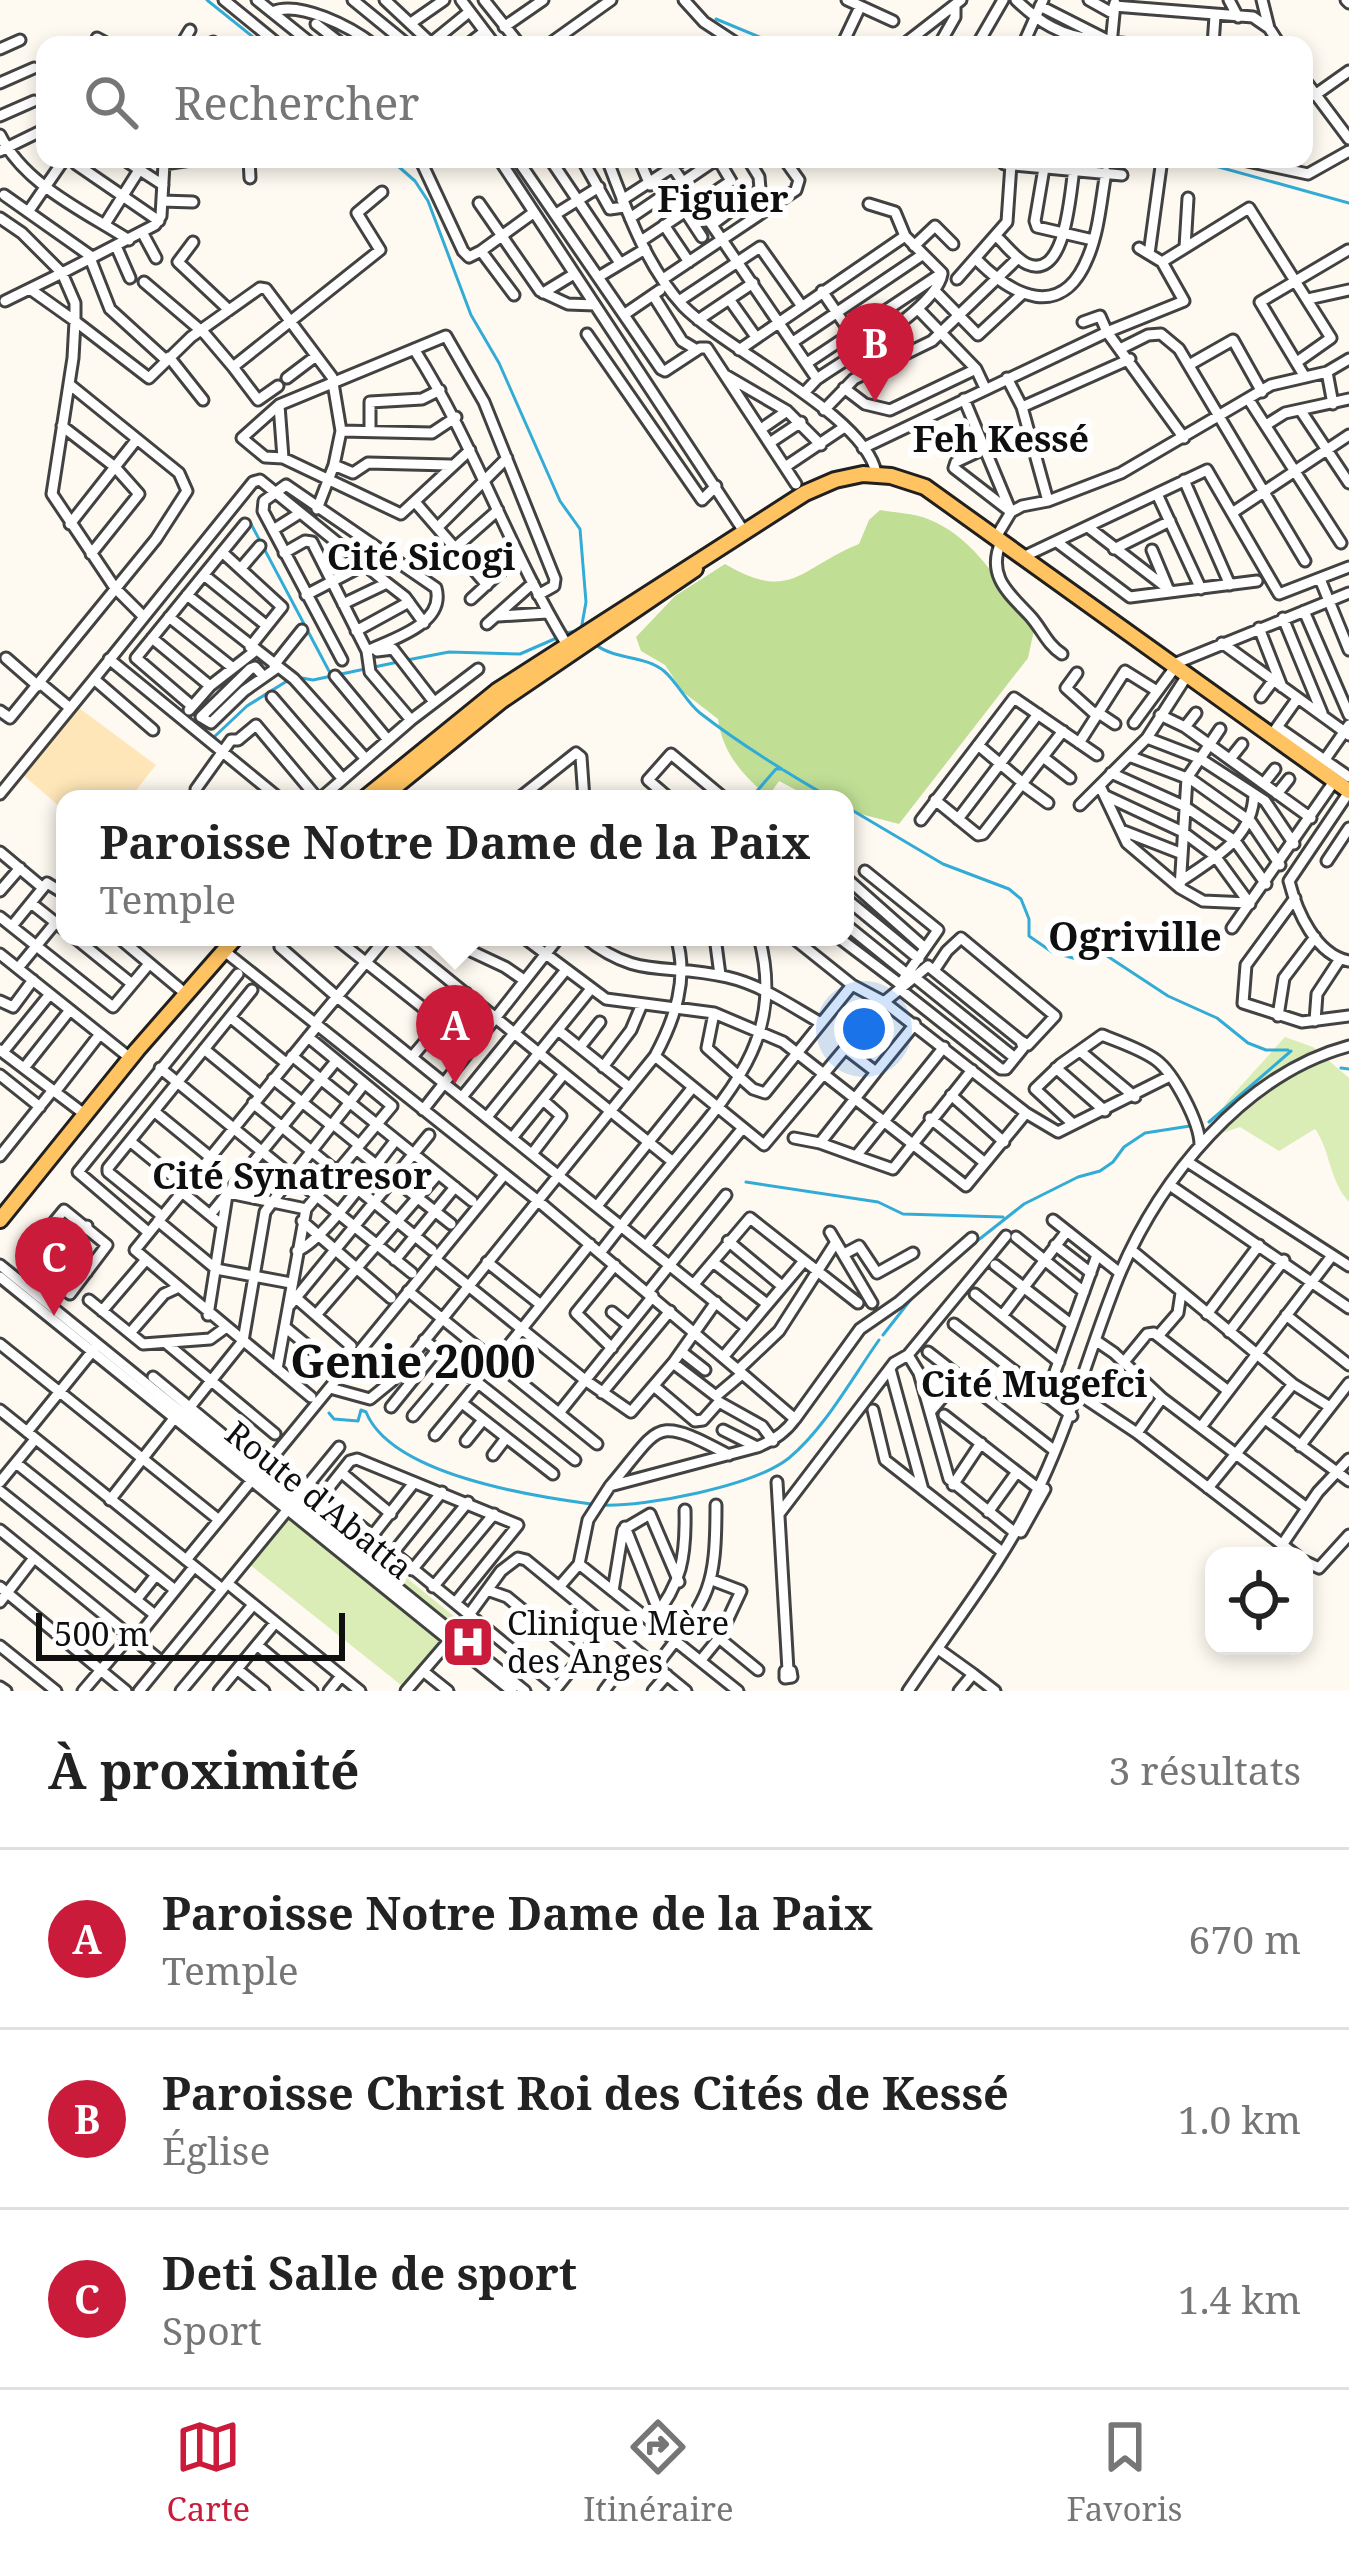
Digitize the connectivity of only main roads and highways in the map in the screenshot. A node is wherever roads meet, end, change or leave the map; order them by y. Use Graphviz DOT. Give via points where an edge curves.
graph roads {
  1 [pos="713,554"];
  2 [pos="1342,778"];
  3 [pos="375,790"];
  4 [pos="391,790"];
  5 [pos="1349,791"];
  6 [pos="222,946"];
  7 [pos="222,946"];
  8 [pos="0,1209"];
  9 [pos="0,1220"];
  1 -- 2 [label="main road" via="814,489 870,474 925,487"];
  1 -- 3 [label="main road" via="472,710"];
  1 -- 4 [label="main road" via="501,701"];
  2 -- 5 [label="main road"];
  6 -- 8 [label="main road"];
  7 -- 9 [label="main road"];
}
